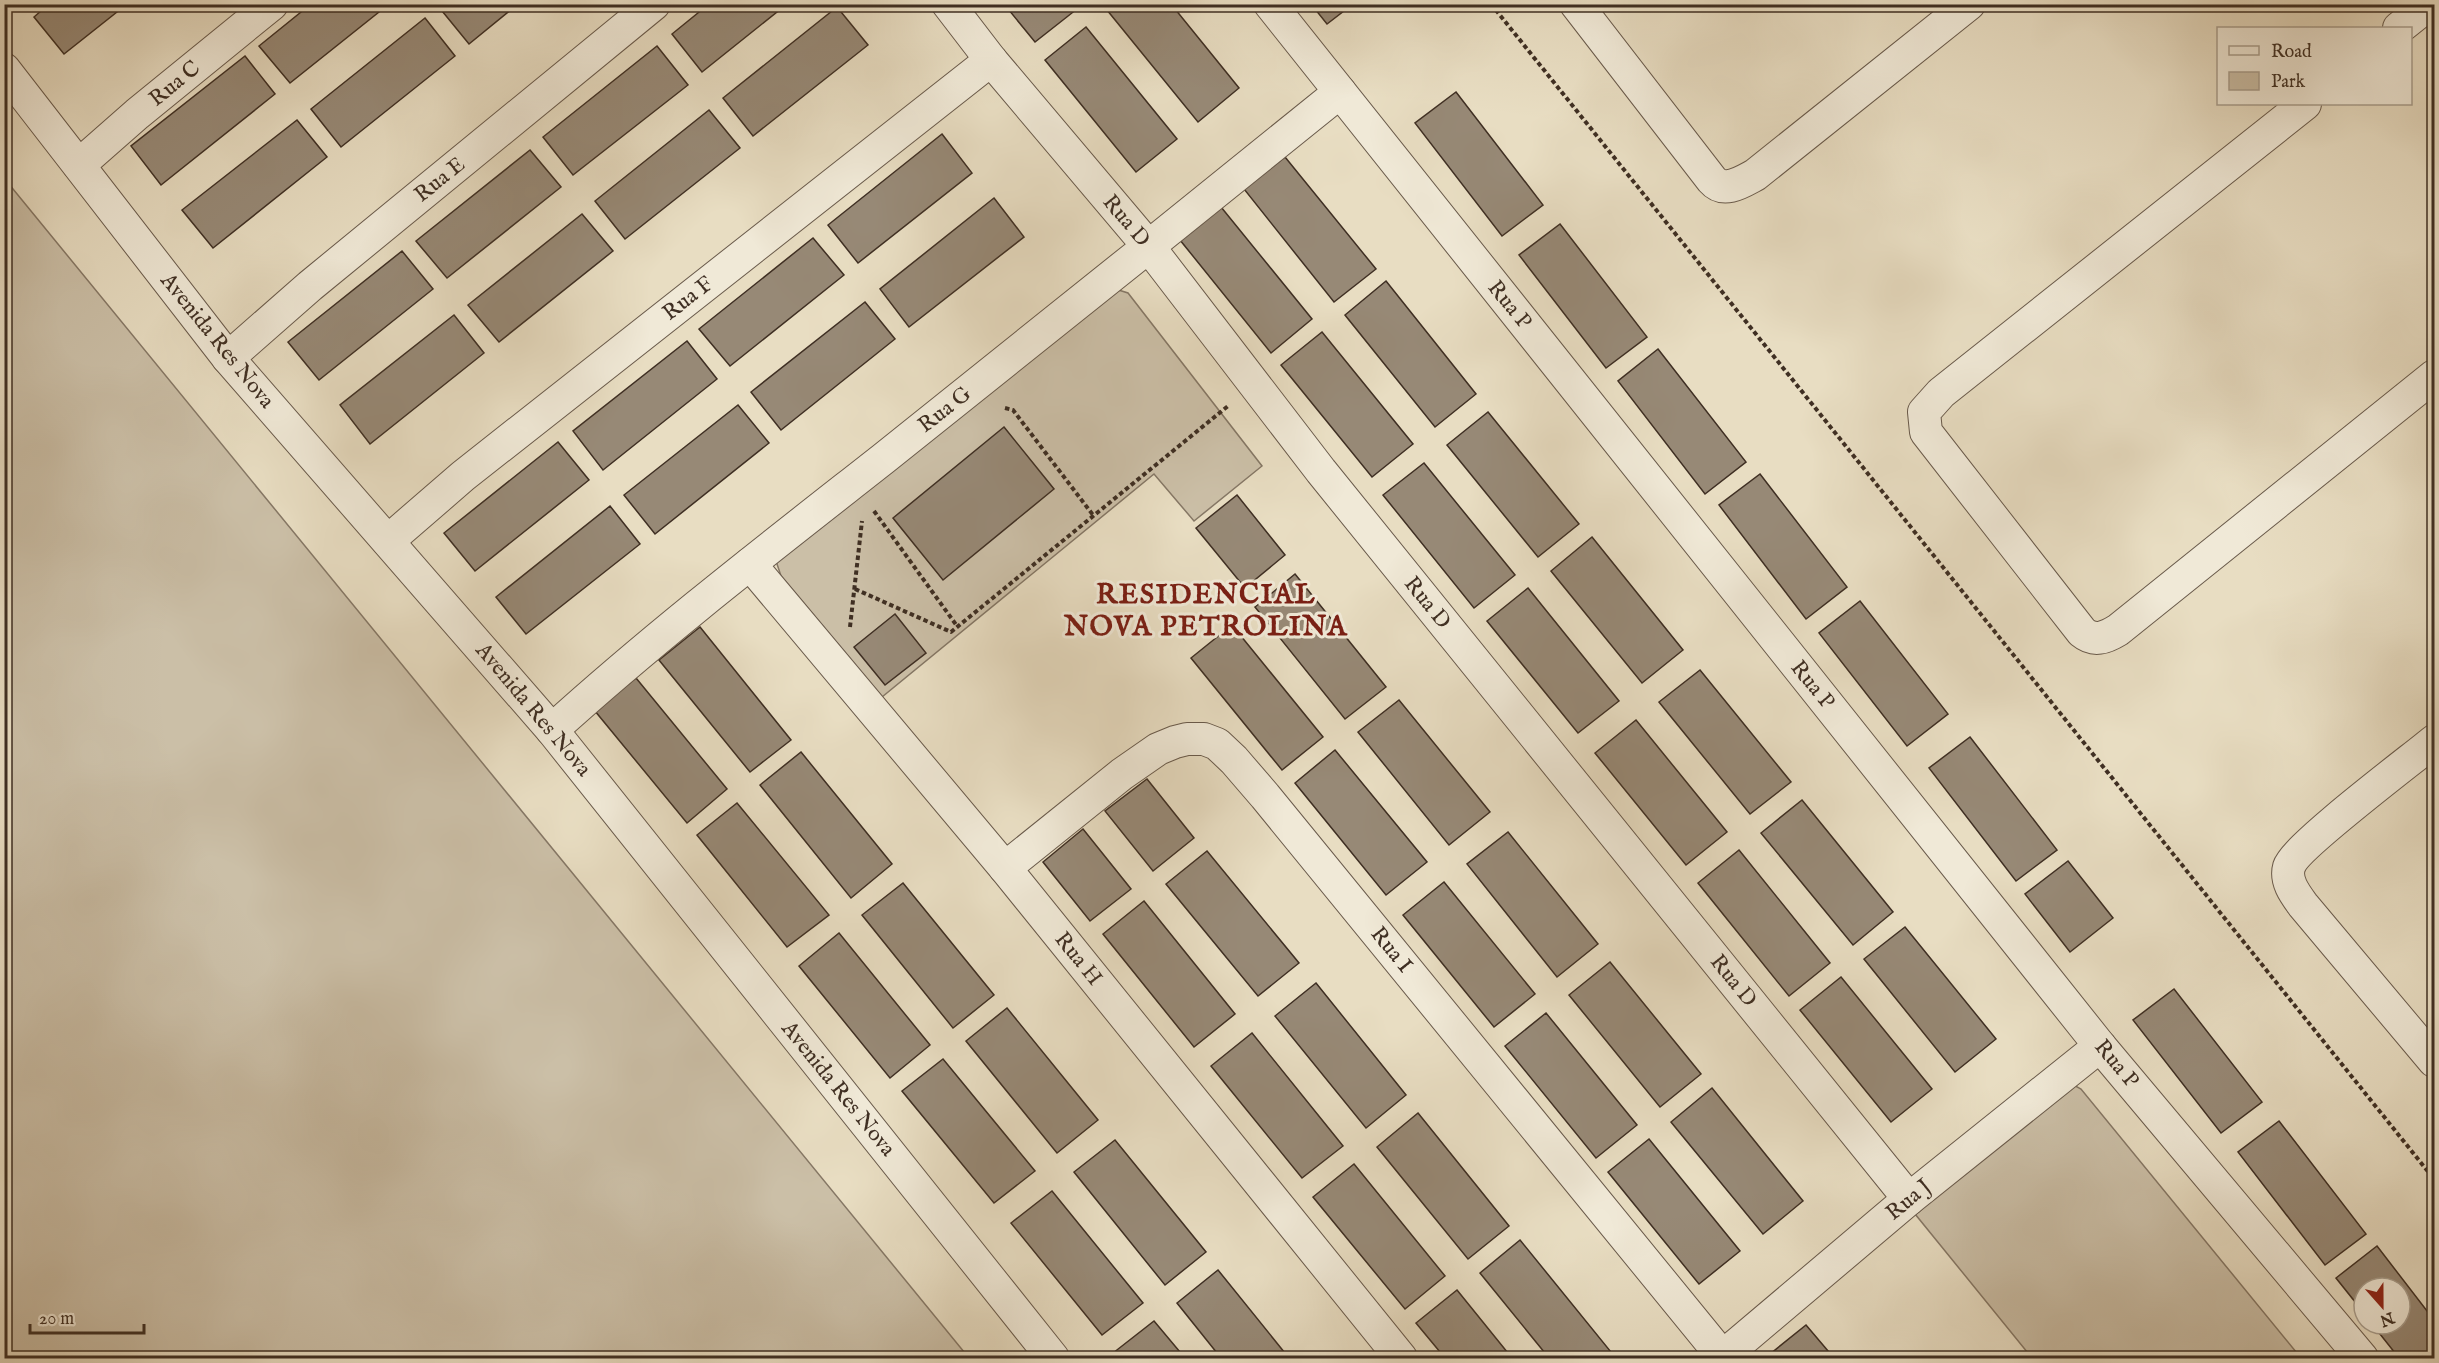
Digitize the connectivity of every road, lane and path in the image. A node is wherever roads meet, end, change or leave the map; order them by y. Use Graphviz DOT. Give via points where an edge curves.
graph roads {
  1 [pos="272,4"];
  2 [pos="654,4"];
  3 [pos="948,4"];
  4 [pos="1270,4"];
  5 [pos="1491,4"];
  6 [pos="1576,4"];
  7 [pos="1969,4"];
  8 [pos="2429,4"];
  9 [pos="2400,27"];
  10 [pos="991,60"];
  11 [pos="4,69"];
  12 [pos="1340,92"];
  13 [pos="2304,105"];
  14 [pos="79,165"];
  15 [pos="1149,248"];
  16 [pos="228,358"];
  17 [pos="2434,376"];
  18 [pos="1254,385"];
  19 [pos="1001,410"];
  20 [pos="864,498"];
  21 [pos="831,500"];
  22 [pos="1093,515"];
  23 [pos="388,542"];
  24 [pos="750,564"];
  25 [pos="855,589"];
  26 [pos="957,626"];
  27 [pos="843,675"];
  28 [pos="552,730"];
  29 [pos="2434,741"];
  30 [pos="1005,868"];
  31 [pos="2100,1046"];
  32 [pos="2434,1060"];
  33 [pos="2434,1179"];
  34 [pos="1909,1199"];
  35 [pos="1722,1358"];
  36 [pos="1053,1359"];
  37 [pos="1401,1359"];
  38 [pos="2362,1359"];
  1 -- 14 [label="street, Rua C"];
  2 -- 16 [label="street, Rua E"];
  3 -- 10 [label="street, Rua D"];
  4 -- 12 [label="street, Rua P"];
  5 -- 33 [label="path"];
  6 -- 7 [label="street" via="1712,180 1724,187 1755,175"];
  8 -- 9 [label="street"];
  10 -- 15 [label="street, Rua D"];
  10 -- 23 [label="street, Rua F" via="463,476"];
  11 -- 14 [label="street, Avenida Res Nova"];
  12 -- 15 [label="street, Rua G"];
  12 -- 31 [label="street, Rua P"];
  13 -- 17 [label="street" via="1941,393 1924,412 1926,432 2082,632 2097,639 2118,630"];
  14 -- 16 [label="street, Avenida Res Nova"];
  15 -- 18 [label="street, Rua D"];
  15 -- 21 [label="street, Rua G"];
  16 -- 23 [label="street, Avenida Res Nova"];
  18 -- 22 [label="path"];
  18 -- 34 [label="street, Rua D"];
  19 -- 22 [label="path" via="1013,410"];
  20 -- 21 [label="path"];
  20 -- 25 [label="path"];
  20 -- 26 [label="path"];
  21 -- 24 [label="street, Rua G"];
  22 -- 26 [label="path"];
  23 -- 28 [label="street, Avenida Res Nova"];
  24 -- 27 [label="street, Rua H"];
  24 -- 28 [label="street, Rua G"];
  25 -- 26 [label="path" via="947,632"];
  25 -- 27 [label="path"];
  27 -- 30 [label="street, Rua H"];
  28 -- 36 [label="street, Avenida Res Nova"];
  29 -- 32 [label="street" via="2312,841 2292,861 2288,878 2303,905"];
  30 -- 35 [label="street, Rua I" via="1158,748 1188,738 1216,744 1265,796"];
  30 -- 37 [label="street, Rua H"];
  31 -- 34 [label="street, Rua J"];
  31 -- 38 [label="street, Rua P"];
  34 -- 35 [label="street, Rua J"];
}
